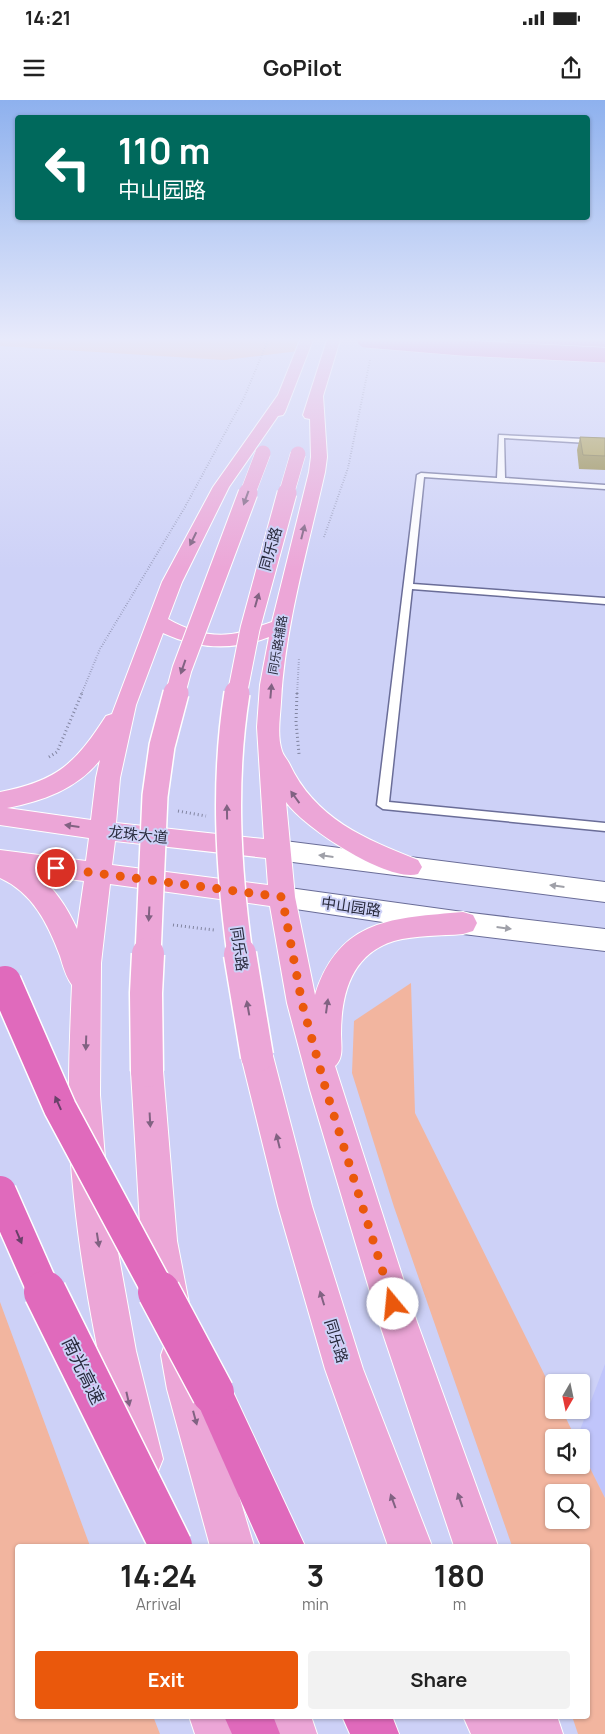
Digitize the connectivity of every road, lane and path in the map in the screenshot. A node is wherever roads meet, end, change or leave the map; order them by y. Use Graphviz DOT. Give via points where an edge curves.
graph roads {
  1 [pos="234,416"];
  2 [pos="270,416"];
  3 [pos="276,416"];
  4 [pos="310,416"];
  5 [pos="317,416"];
  6 [pos="359,416"];
  7 [pos="605,442"];
  8 [pos="501,480"];
  9 [pos="605,487"];
  10 [pos="322,543"];
  11 [pos="408,586"];
  12 [pos="605,601"];
  13 [pos="156,621"];
  14 [pos="281,625"];
  15 [pos="299,655"];
  16 [pos="125,705"];
  17 [pos="268,726"];
  18 [pos="49,757"];
  19 [pos="299,758"];
  20 [pos="0,801"];
  21 [pos="172,810"];
  22 [pos="0,816"];
  23 [pos="208,816"];
  24 [pos="605,827"];
  25 [pos="103,831"];
  26 [pos="277,850"];
  27 [pos="0,860"];
  28 [pos="0,867"];
  29 [pos="409,867"];
  30 [pos="97,873"];
  31 [pos="605,892"];
  32 [pos="282,897"];
  33 [pos="463,923"];
  34 [pos="166,924"];
  35 [pos="221,931"];
  36 [pos="605,940"];
  37 [pos="2,974"];
  38 [pos="87,994"];
  39 [pos="326,1090"];
  40 [pos="0,1192"];
  41 [pos="164,1544"];
  42 [pos="170,1544"];
  43 [pos="231,1544"];
  44 [pos="282,1544"];
  45 [pos="409,1544"];
  46 [pos="475,1544"];
  47 [pos="214,1719"];
  48 [pos="249,1719"];
  49 [pos="288,1719"];
  50 [pos="368,1719"];
  51 [pos="489,1719"];
  52 [pos="534,1719"];
  53 [pos="219,1734"];
  54 [pos="256,1734"];
  55 [pos="293,1734"];
  56 [pos="375,1734"];
  57 [pos="496,1734"];
  58 [pos="539,1734"];
  1 -- 18 [label="path" via="100,649 57,752"];
  2 -- 13 [label="main road, one-way" via="209,508"];
  3 -- 43 [label="main road, one-way, bridge" via="182,668 162,746 154,806 146,993 147,1071 159,1241 188,1389"];
  45 -- 4 [label="main road, 同乐路, one-way, bridge" via="344,1369 295,1206 256,1056 230,871 229,759 241,664 250,621"];
  14 -- 5 [label="main road, 同乐路辅路, one-way" via="317,472"];
  6 -- 10 [label="path" via="348,468"];
  7 -- 8 [label="lane" via="501,436"];
  8 -- 9 [label="lane"];
  8 -- 11 [label="lane" via="421,475"];
  11 -- 12 [label="lane"];
  11 -- 24 [label="lane" via="383,805"];
  13 -- 14 [label="main road" via="184,636 218,642 250,637"];
  13 -- 16 [label="main road"];
  17 -- 14 [label="main road, 同乐路辅路, one-way"];
  15 -- 19 [label="path" via="296,722"];
  16 -- 20 [label="main road" via="80,769 52,786"];
  16 -- 25 [label="main road" via="108,778"];
  17 -- 26 [label="main road, 同乐路辅路"];
  29 -- 17 [label="main road, one-way" via="368,851 316,820 296,800 281,774"];
  21 -- 23 [label="path"];
  25 -- 22 [label="main road, 龙珠大道, one-way"];
  25 -- 26 [label="main road, 龙珠大道"];
  25 -- 30 [label="main road"];
  29 -- 26 [label="main road, one-way"];
  26 -- 32 [label="main road, 同乐路辅路"];
  27 -- 30 [label="main road"];
  28 -- 38 [label="main road" via="27,881 57,913"];
  31 -- 29 [label="main road, one-way"];
  30 -- 32 [label="main road, 中山园路"];
  30 -- 38 [label="main road" via="87,963"];
  32 -- 33 [label="main road, 中山园路"];
  32 -- 39 [label="main road, 同乐路辅路" via="302,1003"];
  33 -- 36 [label="main road, 中山园路, one-way"];
  39 -- 33 [label="main road, one-way" via="327,1003 339,968 366,942 392,931"];
  34 -- 35 [label="path"];
  44 -- 37 [label="highway, one-way, bridge" via="213,1394 60,1108"];
  38 -- 41 [label="main road, one-way" via="84,1095 91,1197 117,1351"];
  46 -- 39 [label="main road, one-way" via="398,1322"];
  40 -- 42 [label="highway, 南光高速, one-way, bridge" via="40,1284"];
  47 -- 53 [label="main road"];
  48 -- 54 [label="highway"];
  49 -- 55 [label="main road"];
  50 -- 56 [label="highway"];
  51 -- 57 [label="main road"];
  52 -- 58 [label="main road"];
}
